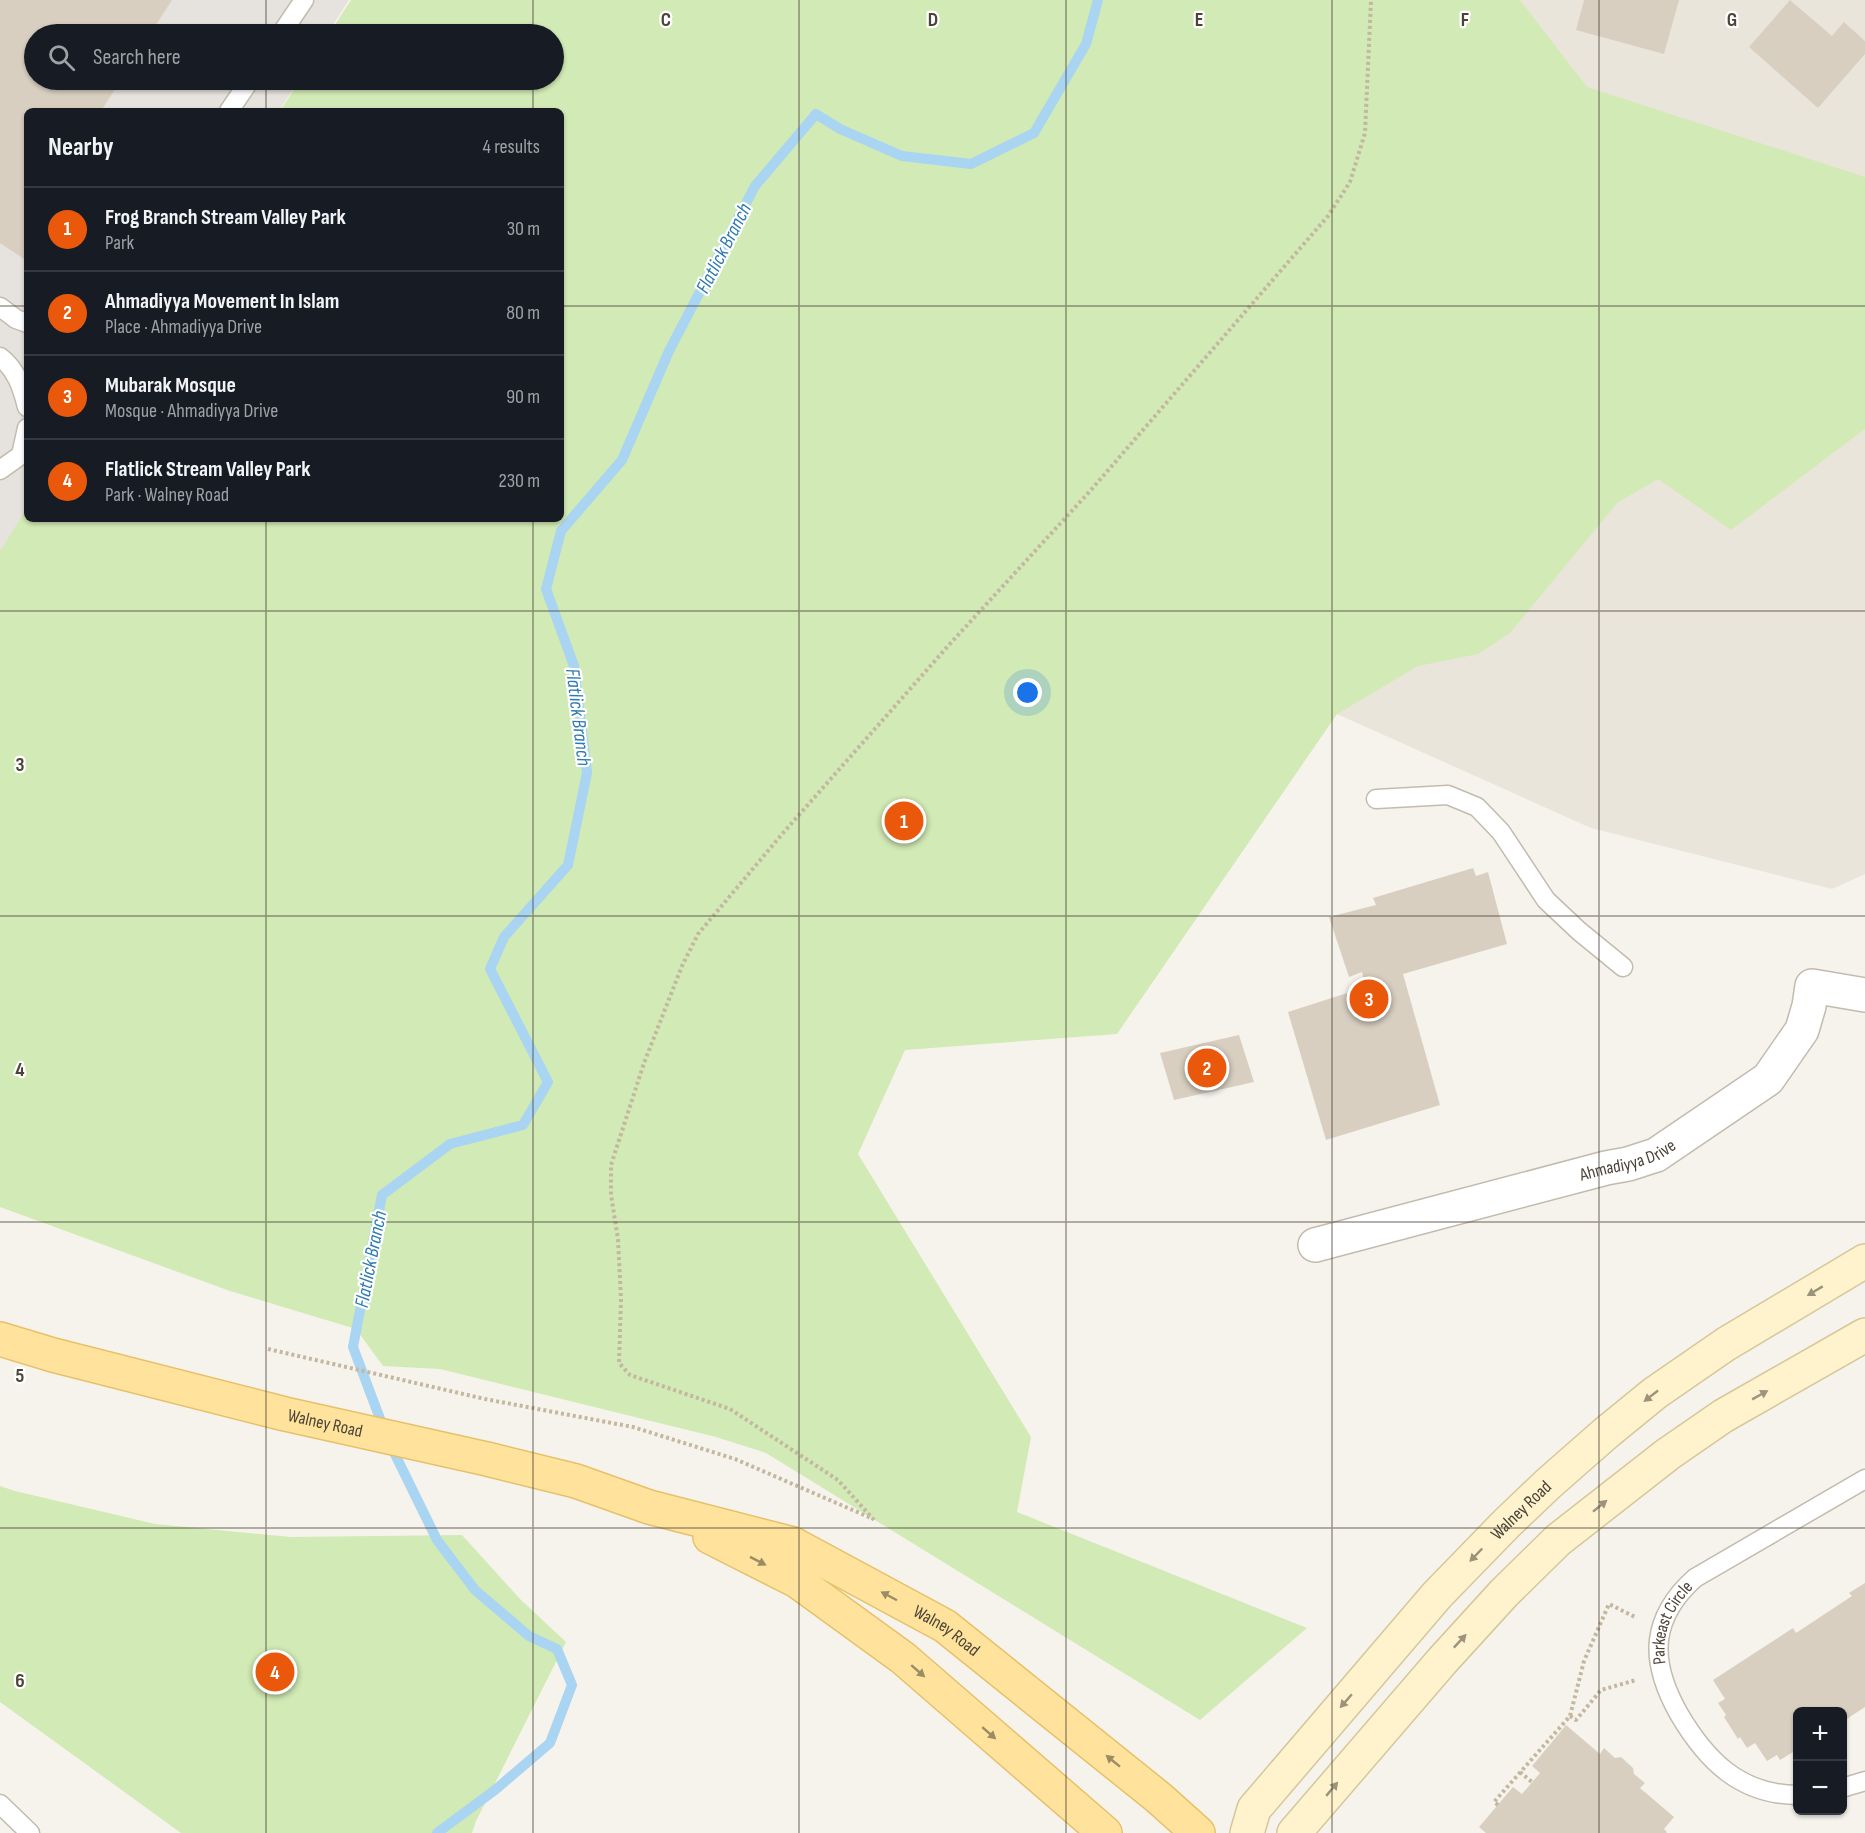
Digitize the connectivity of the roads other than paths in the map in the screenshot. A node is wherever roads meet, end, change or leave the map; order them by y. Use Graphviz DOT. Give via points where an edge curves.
graph roads {
  1 [pos="304,0"];
  2 [pos="288,24"];
  3 [pos="243,90"];
  4 [pos="231,108"];
  5 [pos="0,307"];
  6 [pos="24,322"];
  7 [pos="0,357"];
  8 [pos="24,394"];
  9 [pos="24,442"];
  10 [pos="0,470"];
  11 [pos="1376,799"];
  12 [pos="1623,967"];
  13 [pos="1865,995"];
  14 [pos="1315,1245"];
  15 [pos="1865,1261"];
  16 [pos="1865,1335"];
  17 [pos="0,1339"];
  18 [pos="1865,1479"];
  19 [pos="649,1507"];
  20 [pos="1865,1781"];
  21 [pos="1847,1786"];
  22 [pos="1793,1794"];
  23 [pos="0,1804"];
  24 [pos="30,1833"];
  25 [pos="1105,1833"];
  26 [pos="1198,1833"];
  27 [pos="1247,1833"];
  28 [pos="1294,1833"];
  1 -- 2 [label="lane"];
  3 -- 4 [label="lane"];
  5 -- 6 [label="lane"];
  7 -- 8 [label="lane" via="11,365"];
  9 -- 10 [label="lane" via="21,455"];
  11 -- 12 [label="lane" via="1448,795 1477,807 1501,832 1546,900"];
  13 -- 14 [label="street, Ahmadiyya Drive" via="1812,986 1802,1030 1768,1079 1656,1155"];
  15 -- 27 [label="main road, Walney Road, one-way" via="1726,1344 1654,1394 1549,1484 1437,1595 1254,1809"];
  28 -- 16 [label="main road, one-way" via="1442,1660 1558,1540 1723,1416"];
  17 -- 19 [label="main road, Walney Road" via="285,1414 576,1481"];
  18 -- 22 [label="lane, Parkeast Circle" via="1695,1578 1672,1604 1661,1630 1658,1657 1662,1673 1673,1704 1695,1741 1709,1758 1746,1784"];
  19 -- 25 [label="main road, Walney Road, one-way" via="797,1581 903,1658"];
  26 -- 19 [label="main road, Walney Road, one-way" via="945,1626 793,1544"];
  20 -- 21 [label="lane"];
  23 -- 24 [label="lane"];
}
